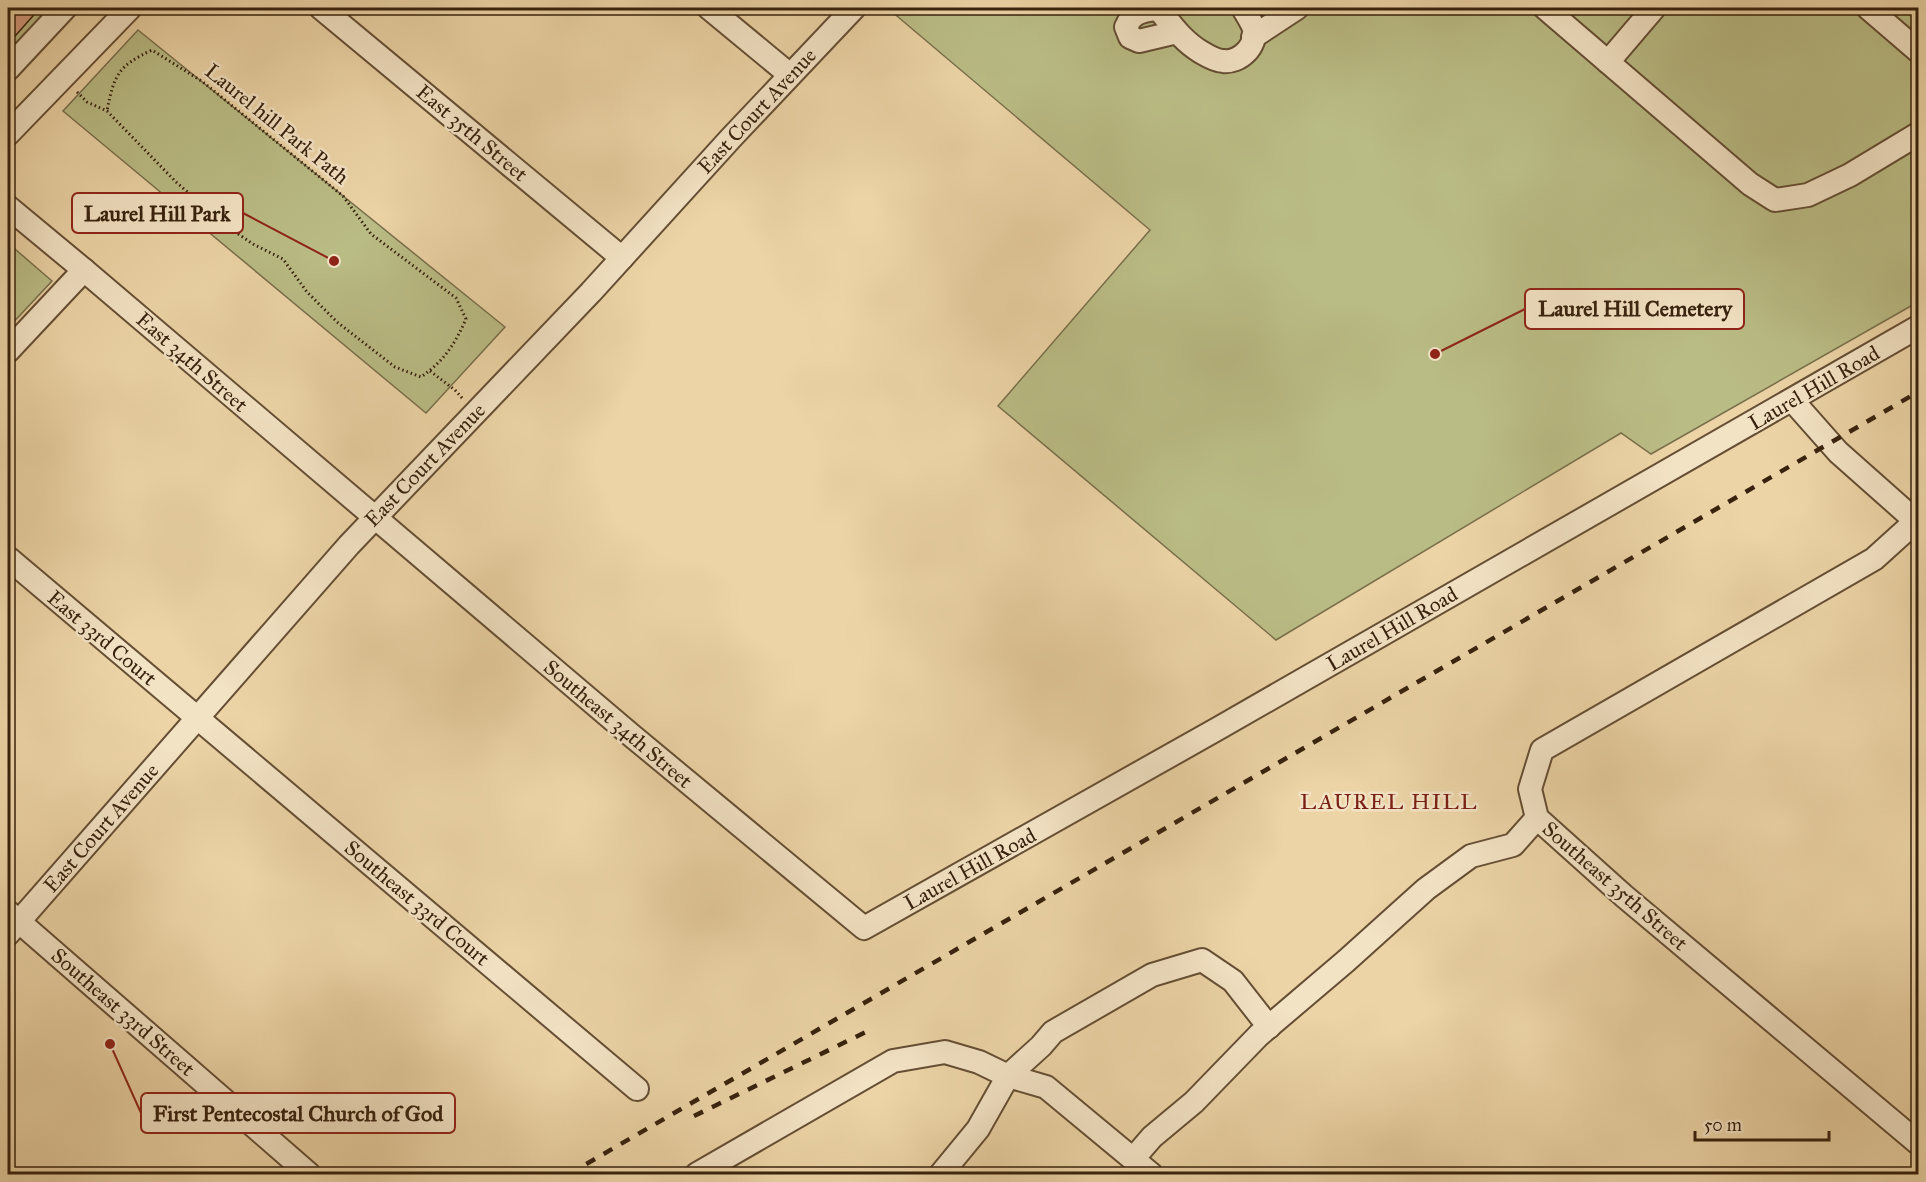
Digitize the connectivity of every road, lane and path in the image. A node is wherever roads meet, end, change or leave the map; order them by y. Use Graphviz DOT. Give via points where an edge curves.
graph roads {
  1 [pos="64,8"];
  2 [pos="321,8"];
  3 [pos="709,8"];
  4 [pos="854,8"];
  5 [pos="1163,8"];
  6 [pos="1243,8"];
  7 [pos="1297,8"];
  8 [pos="1545,8"];
  9 [pos="1654,8"];
  10 [pos="1868,8"];
  11 [pos="126,9"];
  12 [pos="1177,32"];
  13 [pos="1253,37"];
  14 [pos="1918,51"];
  15 [pos="1608,62"];
  16 [pos="8,69"];
  17 [pos="790,75"];
  18 [pos="72,86"];
  19 [pos="107,111"];
  20 [pos="8,134"];
  21 [pos="1918,134"];
  22 [pos="8,207"];
  23 [pos="622,258"];
  24 [pos="84,270"];
  25 [pos="1918,327"];
  26 [pos="8,351"];
  27 [pos="430,371"];
  28 [pos="1792,400"];
  29 [pos="475,412"];
  30 [pos="374,518"];
  31 [pos="1917,522"];
  32 [pos="8,558"];
  33 [pos="197,718"];
  34 [pos="1537,818"];
  35 [pos="11,923"];
  36 [pos="864,928"];
  37 [pos="1269,1027"];
  38 [pos="1008,1076"];
  39 [pos="638,1089"];
  40 [pos="1918,1143"];
  41 [pos="1133,1159"];
  42 [pos="309,1174"];
  43 [pos="698,1174"];
  44 [pos="942,1174"];
  45 [pos="1151,1174"];
  1 -- 16 [label="street"];
  2 -- 23 [label="street, East 35th Street"];
  3 -- 17 [label="street"];
  4 -- 17 [label="street, East Court Avenue"];
  5 -- 12 [label="street" via="1161,12"];
  5 -- 12 [label="street" via="1130,18 1126,27 1131,37 1139,41"];
  6 -- 13 [label="street" via="1254,29"];
  7 -- 13 [label="street"];
  8 -- 15 [label="street"];
  9 -- 15 [label="street"];
  10 -- 14 [label="street"];
  11 -- 20 [label="street"];
  12 -- 13 [label="street" via="1201,52 1222,62 1246,53"];
  15 -- 21 [label="street" via="1750,184 1775,200 1808,195"];
  17 -- 23 [label="street, East Court Avenue"];
  18 -- 19 [label="path" via="87,102"];
  19 -- 27 [label="path" via="176,182 228,228 282,259 337,322 395,367 421,377"];
  19 -- 27 [label="path, Laurel hill Park Path" via="113,82 131,60 152,50 203,82 343,196 371,234 456,298 466,319 456,342"];
  22 -- 24 [label="street, East 34th Street"];
  23 -- 29 [label="street, East Court Avenue"];
  24 -- 26 [label="street"];
  24 -- 30 [label="street, East 34th Street"];
  25 -- 28 [label="street, Laurel Hill Road"];
  27 -- 29 [label="path"];
  28 -- 31 [label="street" via="1833,448"];
  28 -- 36 [label="street, Laurel Hill Road"];
  29 -- 30 [label="street, East Court Avenue"];
  30 -- 33 [label="street, East Court Avenue"];
  30 -- 36 [label="street, Southeast 34th Street"];
  31 -- 34 [label="street, Southeast 35th Street" via="1874,559 1542,750 1530,789"];
  32 -- 33 [label="street, East 33rd Court"];
  33 -- 35 [label="street, East Court Avenue"];
  33 -- 39 [label="street, Southeast 33rd Court"];
  34 -- 37 [label="street" via="1513,844 1471,856 1426,889"];
  34 -- 40 [label="street, Southeast 35th Street"];
  35 -- 42 [label="street, Southeast 33rd Street"];
  37 -- 38 [label="street" via="1233,981 1202,960 1152,975 1053,1032"];
  37 -- 41 [label="street"];
  38 -- 41 [label="street" via="1046,1087"];
  38 -- 43 [label="street" via="945,1052 893,1061"];
  38 -- 44 [label="street" via="978,1129"];
  41 -- 45 [label="street"];
}
